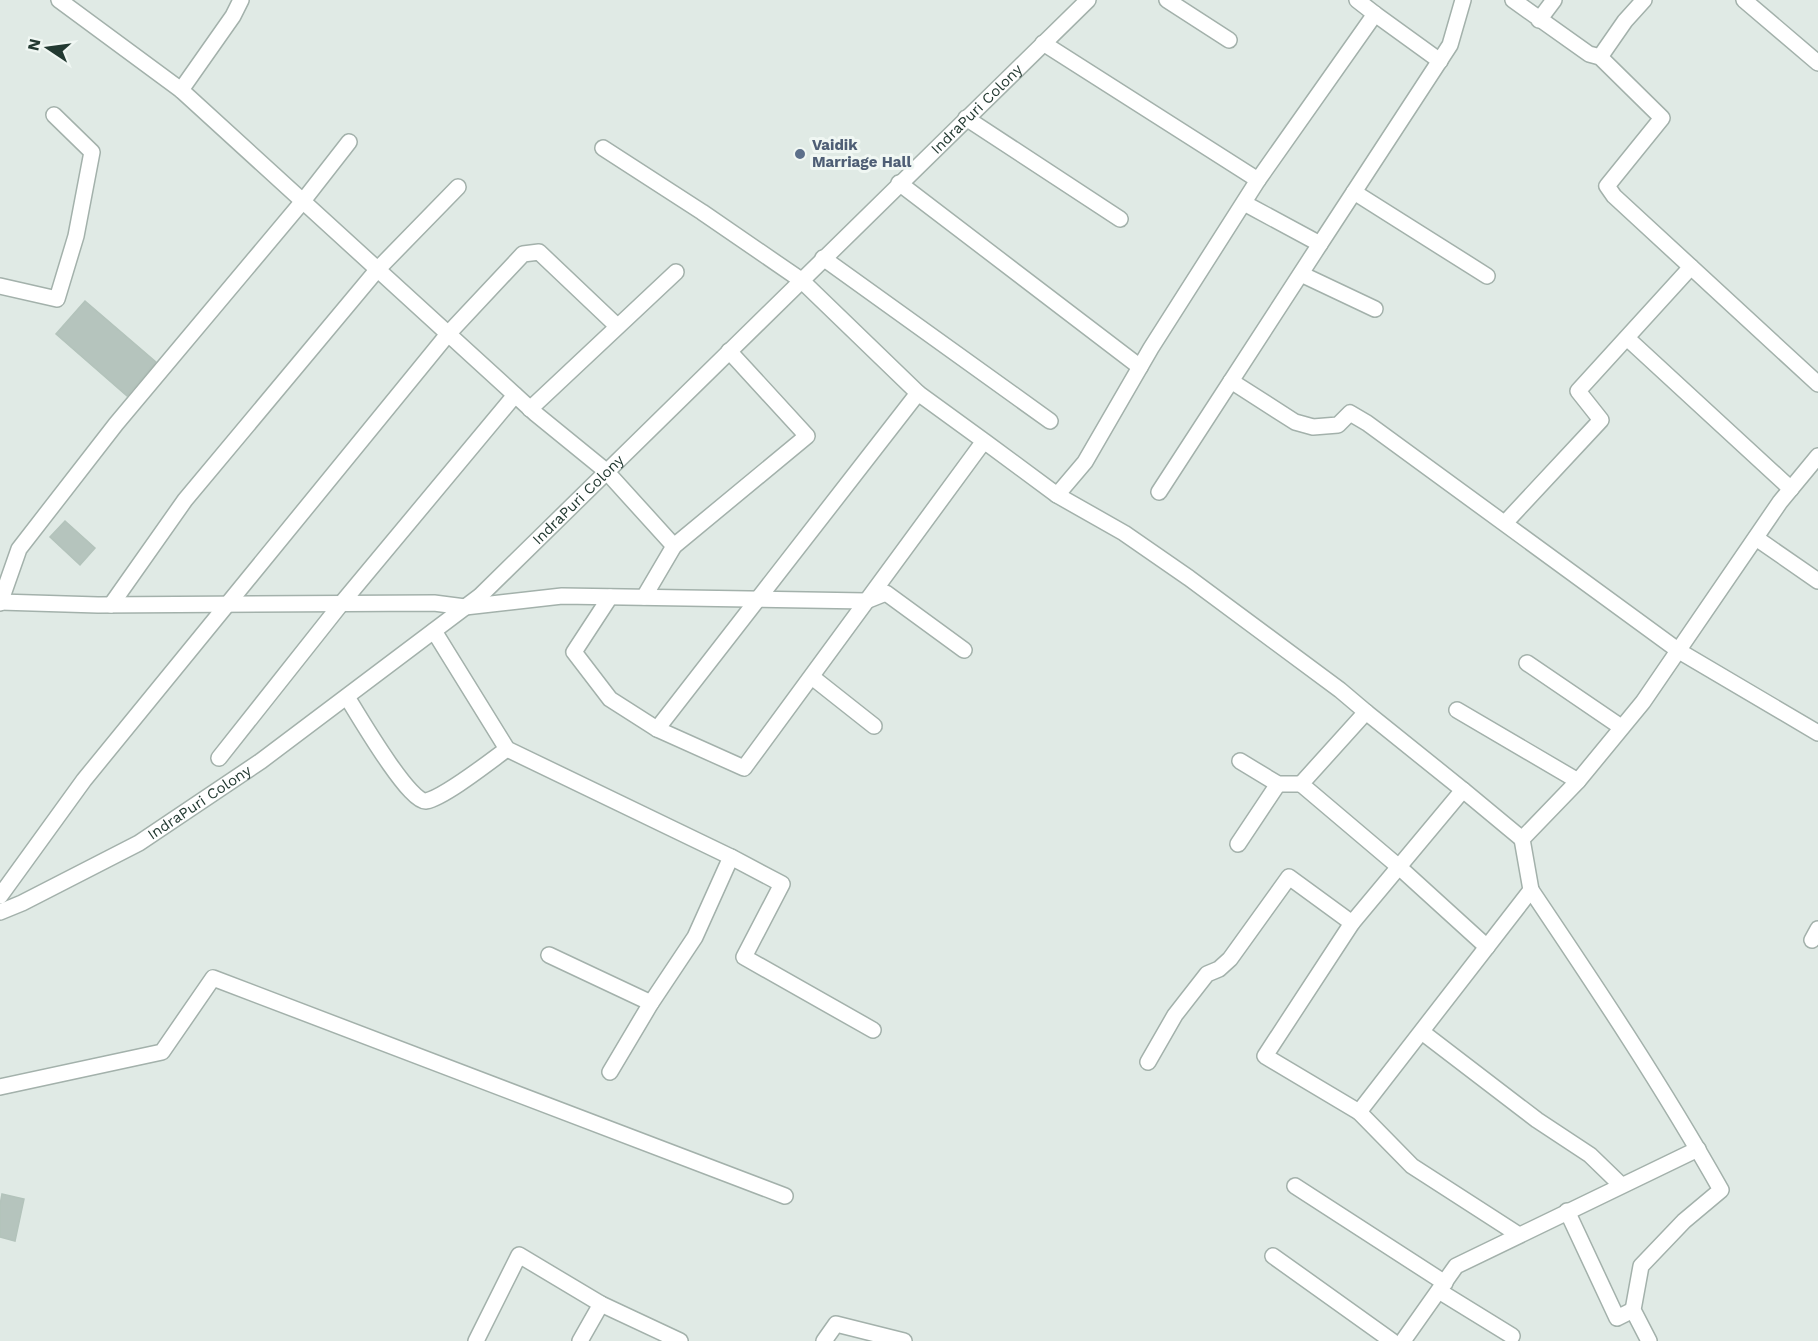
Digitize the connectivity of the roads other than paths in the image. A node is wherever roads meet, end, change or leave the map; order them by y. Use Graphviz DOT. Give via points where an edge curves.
graph roads {
  1 [pos="59,0"];
  2 [pos="242,0"];
  3 [pos="1088,0"];
  4 [pos="1167,0"];
  5 [pos="1357,0"];
  6 [pos="1463,0"];
  7 [pos="1513,0"];
  8 [pos="1554,0"];
  9 [pos="1644,0"];
  10 [pos="1744,0"];
  11 [pos="1375,14"];
  12 [pos="1539,20"];
  13 [pos="1229,40"];
  14 [pos="1043,43"];
  15 [pos="1600,57"];
  16 [pos="1440,61"];
  17 [pos="1818,63"];
  18 [pos="181,90"];
  19 [pos="54,116"];
  20 [pos="966,118"];
  21 [pos="349,142"];
  22 [pos="603,148"];
  23 [pos="1258,180"];
  24 [pos="899,183"];
  25 [pos="458,187"];
  26 [pos="1354,192"];
  27 [pos="303,201"];
  28 [pos="1244,203"];
  29 [pos="1120,219"];
  30 [pos="1320,244"];
  31 [pos="823,258"];
  32 [pos="1691,267"];
  33 [pos="377,270"];
  34 [pos="676,272"];
  35 [pos="1301,274"];
  36 [pos="1487,276"];
  37 [pos="801,280"];
  38 [pos="0,286"];
  39 [pos="1375,309"];
  40 [pos="617,326"];
  41 [pos="447,334"];
  42 [pos="1627,338"];
  43 [pos="729,351"];
  44 [pos="1140,366"];
  45 [pos="1231,381"];
  46 [pos="1818,384"];
  47 [pos="918,393"];
  48 [pos="515,396"];
  49 [pos="530,409"];
  50 [pos="1050,421"];
  51 [pos="984,441"];
  52 [pos="1818,456"];
  53 [pos="606,471"];
  54 [pos="1791,489"];
  55 [pos="1159,492"];
  56 [pos="1057,495"];
  57 [pos="1505,524"];
  58 [pos="1756,538"];
  59 [pos="674,546"];
  60 [pos="1818,581"];
  61 [pos="610,597"];
  62 [pos="644,597"];
  63 [pos="757,598"];
  64 [pos="866,601"];
  65 [pos="0,602"];
  66 [pos="227,604"];
  67 [pos="341,604"];
  68 [pos="111,605"];
  69 [pos="465,607"];
  70 [pos="434,631"];
  71 [pos="964,650"];
  72 [pos="1678,651"];
  73 [pos="1527,663"];
  74 [pos="812,677"];
  75 [pos="347,697"];
  76 [pos="1457,710"];
  77 [pos="1366,712"];
  78 [pos="874,726"];
  79 [pos="1621,727"];
  80 [pos="657,729"];
  81 [pos="1818,733"];
  82 [pos="507,749"];
  83 [pos="219,758"];
  84 [pos="1240,761"];
  85 [pos="1578,781"];
  86 [pos="1278,784"];
  87 [pos="1301,784"];
  88 [pos="1463,790"];
  89 [pos="1522,839"];
  90 [pos="1238,844"];
  91 [pos="731,857"];
  92 [pos="1399,867"];
  93 [pos="1531,890"];
  94 [pos="0,896"];
  95 [pos="0,912"];
  96 [pos="1352,923"];
  97 [pos="1487,947"];
  98 [pos="549,955"];
  99 [pos="651,1004"];
  100 [pos="873,1030"];
  101 [pos="1422,1032"];
  102 [pos="1148,1062"];
  103 [pos="610,1072"];
  104 [pos="0,1087"];
  105 [pos="1359,1112"];
  106 [pos="1698,1149"];
  107 [pos="1621,1185"];
  108 [pos="1295,1186"];
  109 [pos="785,1196"];
  110 [pos="1567,1211"];
  111 [pos="1519,1235"];
  112 [pos="1273,1256"];
  113 [pos="1442,1287"];
  114 [pos="601,1304"];
  115 [pos="1633,1310"];
  116 [pos="1512,1336"];
  117 [pos="894,1340"];
  118 [pos="476,1341"];
  119 [pos="580,1341"];
  120 [pos="680,1341"];
  121 [pos="824,1341"];
  122 [pos="1392,1341"];
  123 [pos="1403,1341"];
  124 [pos="1649,1341"];
  1 -- 18 [label="street"];
  2 -- 18 [label="street"];
  3 -- 14 [label="street, IndraPuri Colony"];
  4 -- 13 [label="street"];
  5 -- 11 [label="street"];
  6 -- 16 [label="street" via="1450,45"];
  7 -- 12 [label="street"];
  8 -- 12 [label="street"];
  9 -- 15 [label="street"];
  10 -- 17 [label="street"];
  11 -- 16 [label="street"];
  11 -- 23 [label="street"];
  12 -- 15 [label="street" via="1589,54"];
  14 -- 20 [label="street, IndraPuri Colony"];
  14 -- 23 [label="street"];
  15 -- 32 [label="street" via="1662,118 1606,186"];
  16 -- 26 [label="street"];
  18 -- 27 [label="street"];
  19 -- 38 [label="street" via="92,152 76,236 57,299"];
  20 -- 24 [label="street, IndraPuri Colony"];
  20 -- 29 [label="street"];
  21 -- 27 [label="street"];
  22 -- 37 [label="street"];
  23 -- 28 [label="street"];
  24 -- 31 [label="street, IndraPuri Colony"];
  24 -- 44 [label="street"];
  25 -- 33 [label="street"];
  26 -- 30 [label="street"];
  26 -- 36 [label="street"];
  27 -- 33 [label="street"];
  27 -- 65 [label="street" via="116,424 20,549"];
  28 -- 30 [label="street"];
  28 -- 44 [label="street"];
  30 -- 35 [label="street"];
  31 -- 37 [label="street, IndraPuri Colony"];
  31 -- 50 [label="street"];
  32 -- 42 [label="street"];
  32 -- 46 [label="street"];
  33 -- 41 [label="street"];
  33 -- 68 [label="street" via="185,500"];
  34 -- 40 [label="street"];
  35 -- 39 [label="street"];
  35 -- 45 [label="street"];
  37 -- 43 [label="street, IndraPuri Colony"];
  37 -- 47 [label="street"];
  40 -- 41 [label="street" via="539,252 523,254"];
  40 -- 49 [label="street"];
  41 -- 48 [label="street"];
  41 -- 66 [label="street"];
  42 -- 54 [label="street"];
  42 -- 57 [label="street" via="1578,391 1601,420"];
  43 -- 53 [label="street, IndraPuri Colony"];
  43 -- 59 [label="street" via="807,436"];
  44 -- 56 [label="street" via="1085,462"];
  45 -- 55 [label="street"];
  45 -- 57 [label="street" via="1295,422 1313,427 1338,425 1350,413"];
  47 -- 51 [label="street"];
  47 -- 63 [label="street"];
  48 -- 49 [label="street"];
  48 -- 67 [label="street"];
  49 -- 53 [label="street"];
  51 -- 56 [label="street"];
  51 -- 64 [label="street"];
  52 -- 54 [label="street"];
  53 -- 59 [label="street"];
  53 -- 69 [label="street, IndraPuri Colony"];
  54 -- 58 [label="street"];
  56 -- 77 [label="street" via="1189,578"];
  57 -- 72 [label="street"];
  58 -- 60 [label="street"];
  58 -- 72 [label="street"];
  59 -- 62 [label="street"];
  61 -- 62 [label="street"];
  61 -- 69 [label="street" via="562,596"];
  61 -- 80 [label="street" via="574,652 610,699"];
  62 -- 63 [label="street"];
  63 -- 64 [label="street"];
  63 -- 80 [label="street"];
  64 -- 71 [label="street" via="886,593"];
  64 -- 74 [label="street"];
  65 -- 68 [label="street"];
  66 -- 67 [label="street"];
  66 -- 68 [label="street"];
  66 -- 94 [label="street" via="84,780"];
  67 -- 69 [label="street" via="434,603"];
  67 -- 83 [label="street"];
  69 -- 70 [label="street, IndraPuri Colony"];
  70 -- 75 [label="street, IndraPuri Colony"];
  70 -- 82 [label="street"];
  72 -- 79 [label="street"];
  72 -- 81 [label="street"];
  73 -- 79 [label="street"];
  74 -- 78 [label="street"];
  74 -- 80 [label="street" via="744,768"];
  75 -- 82 [label="street" via="405,787 419,800 439,796"];
  75 -- 95 [label="street, IndraPuri Colony" via="139,843"];
  76 -- 85 [label="street"];
  77 -- 87 [label="street"];
  77 -- 88 [label="street"];
  79 -- 85 [label="street"];
  82 -- 91 [label="street"];
  84 -- 86 [label="street"];
  85 -- 89 [label="street"];
  86 -- 87 [label="street"];
  86 -- 90 [label="street"];
  87 -- 92 [label="street"];
  88 -- 89 [label="street"];
  88 -- 92 [label="street"];
  89 -- 93 [label="street"];
  91 -- 99 [label="street" via="695,937"];
  91 -- 100 [label="street" via="782,884 744,957"];
  92 -- 96 [label="street"];
  92 -- 97 [label="street"];
  93 -- 97 [label="street"];
  93 -- 106 [label="street"];
  96 -- 102 [label="street" via="1289,878 1230,959 1207,974 1175,1016"];
  96 -- 105 [label="street" via="1265,1056"];
  97 -- 101 [label="street"];
  98 -- 99 [label="street"];
  99 -- 103 [label="street"];
  101 -- 105 [label="street"];
  101 -- 107 [label="street" via="1537,1120 1590,1155"];
  104 -- 109 [label="street" via="162,1052 213,978"];
  105 -- 111 [label="street" via="1412,1166"];
  106 -- 107 [label="street"];
  106 -- 115 [label="street" via="1721,1190 1684,1221 1641,1266"];
  107 -- 110 [label="street"];
  108 -- 113 [label="street"];
  110 -- 111 [label="street"];
  110 -- 115 [label="street" via="1617,1318"];
  111 -- 113 [label="street" via="1456,1266"];
  112 -- 122 [label="street"];
  113 -- 116 [label="street"];
  113 -- 123 [label="street"];
  114 -- 118 [label="street" via="519,1255"];
  114 -- 119 [label="street"];
  114 -- 120 [label="street"];
  115 -- 124 [label="street"];
  117 -- 121 [label="street" via="836,1324"];
}
